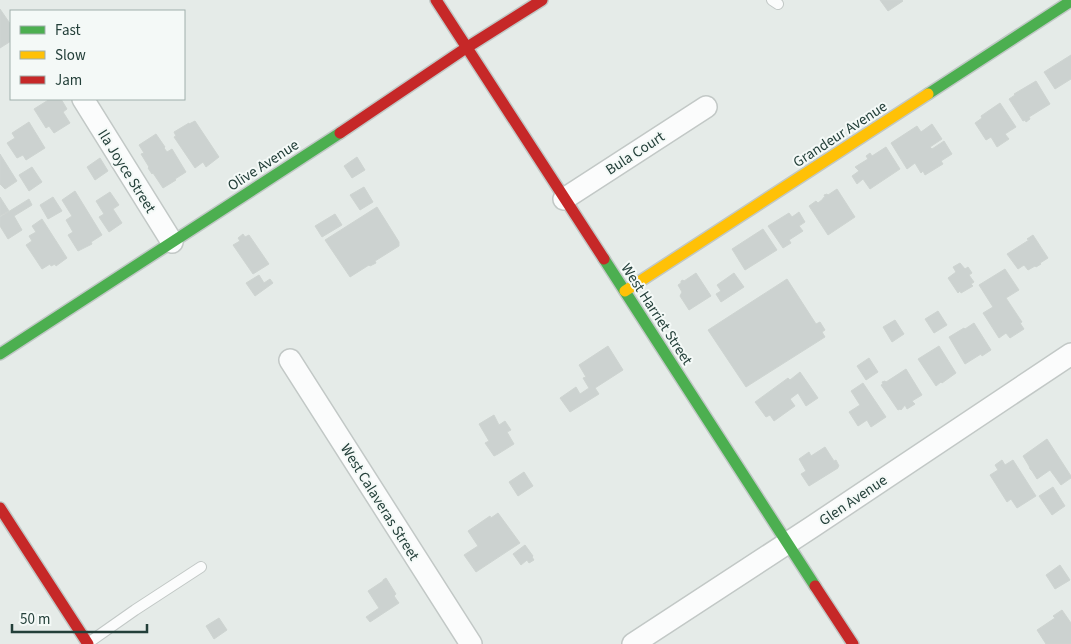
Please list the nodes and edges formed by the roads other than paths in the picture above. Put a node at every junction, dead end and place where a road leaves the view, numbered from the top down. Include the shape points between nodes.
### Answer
1 (436, 0) edge
2 (542, 0) edge
3 (1071, 2) edge
4 (466, 48) junction
5 (84, 100) edge
6 (706, 107) dead end
7 (564, 199) junction
8 (172, 242) junction
9 (625, 291) junction
10 (0, 354) edge
11 (1071, 354) edge
12 (290, 360) dead end
13 (0, 508) edge
14 (788, 543) junction
15 (201, 567) dead end
16 (88, 644) edge
17 (471, 644) edge
18 (633, 644) edge
19 (853, 644) edge

1 - 4 street, West Harriet Street
2 - 4 street, Olive Avenue
3 - 9 street, Grandeur Avenue
4 - 7 street, West Harriet Street
4 - 8 street, Olive Avenue
5 - 8 street, Ila Joyce Street
6 - 7 street, Bula Court
7 - 9 street, West Harriet Street
8 - 10 street, Olive Avenue
9 - 14 street, West Harriet Street
11 - 14 street, Glen Avenue
12 - 17 street, West Calaveras Street
13 - 16 street
14 - 18 street, Glen Avenue
14 - 19 street, West Harriet Street
15 - 16 lane

